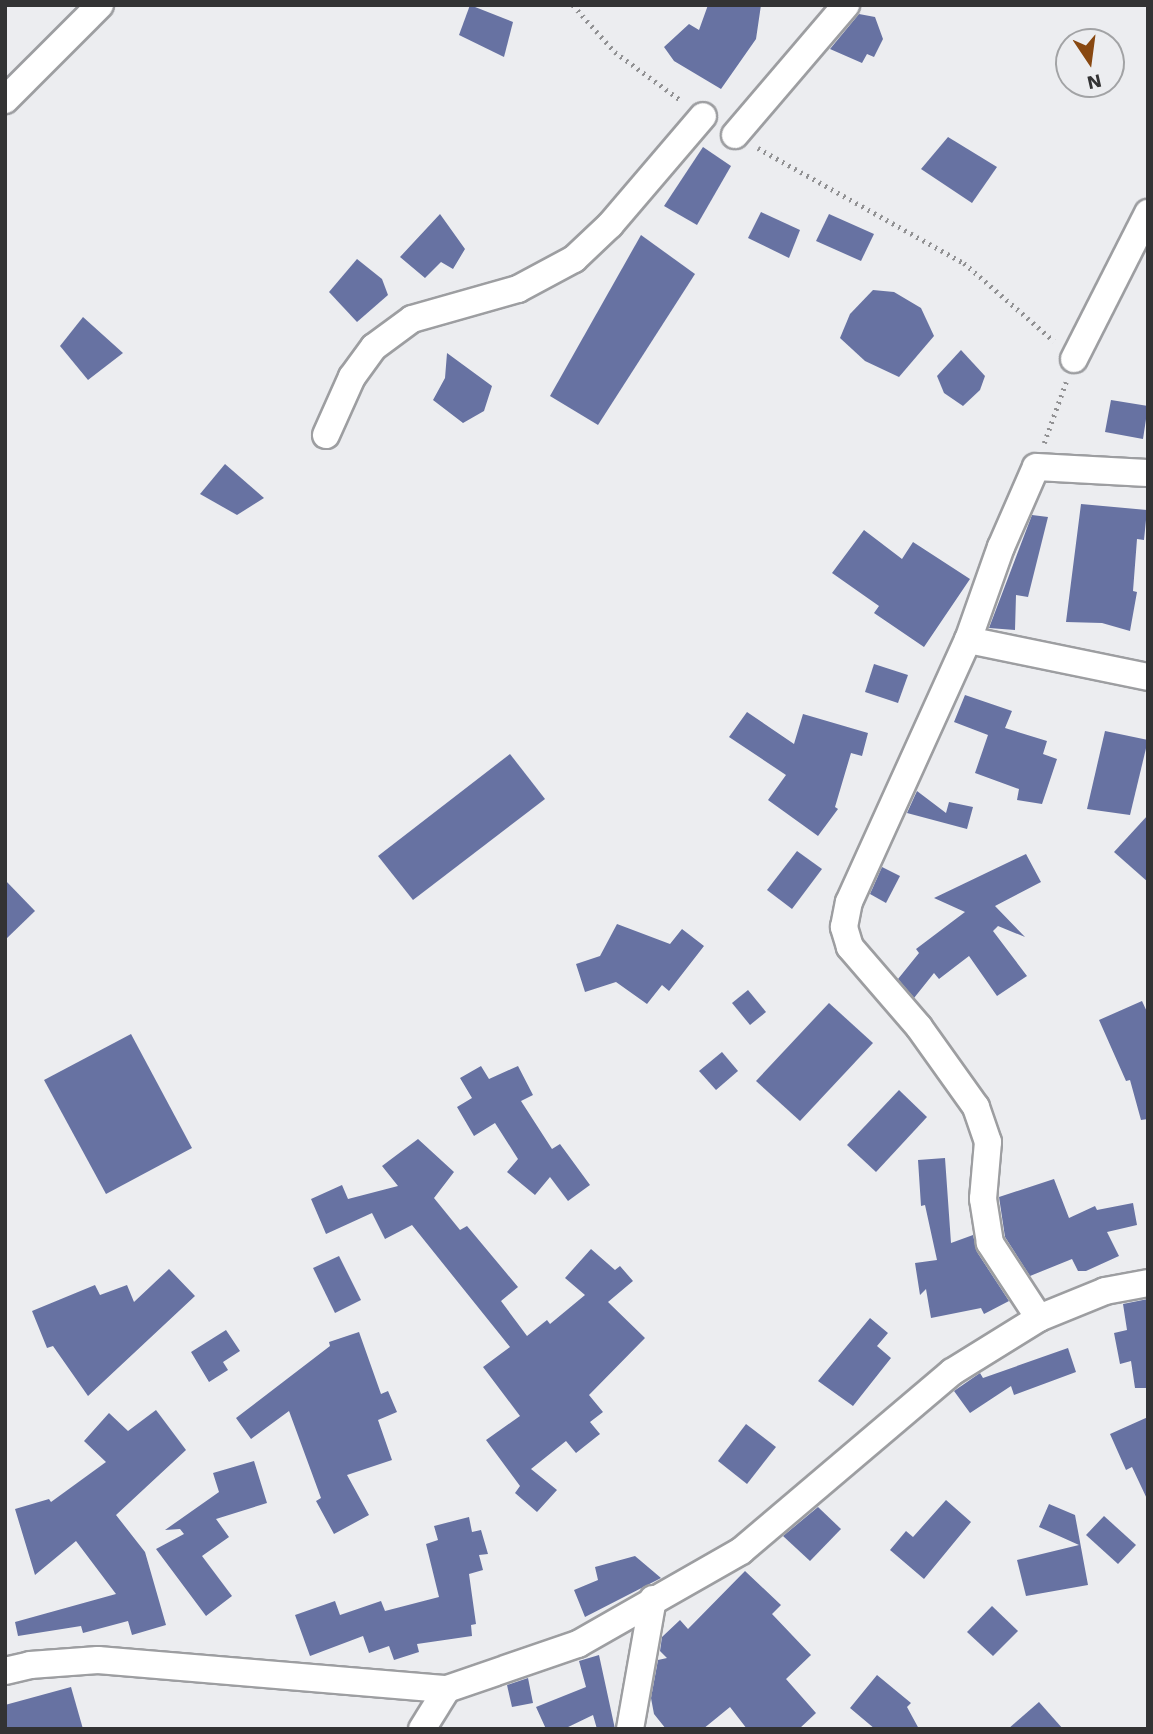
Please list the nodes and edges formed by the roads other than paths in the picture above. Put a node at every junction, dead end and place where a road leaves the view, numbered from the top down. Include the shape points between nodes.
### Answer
1 (100, 5) edge
2 (846, 5) edge
3 (5, 100) edge
4 (703, 116) road end
5 (735, 135) road end
6 (1148, 213) edge
7 (1074, 359) road end
8 (326, 435) dead end
9 (1148, 473) edge
10 (968, 640) junction
11 (1148, 677) edge
12 (1148, 1283) edge
13 (1039, 1318) junction
14 (653, 1599) junction
15 (5, 1671) edge
16 (447, 1689) junction
17 (422, 1729) edge
18 (629, 1729) edge

1 - 3 street
2 - 5 street
4 - 8 street via 610,225 574,259 518,289 412,319 374,347 352,377
6 - 7 street
9 - 10 street via 1036,467
10 - 11 street
10 - 13 street via 849,902 844,927 850,947 919,1027 976,1107 988,1142 983,1199 990,1244
12 - 13 street via 1105,1291
13 - 14 street via 952,1372 741,1551
14 - 16 street via 578,1644
14 - 18 street
15 - 16 street via 98,1660
16 - 17 street

